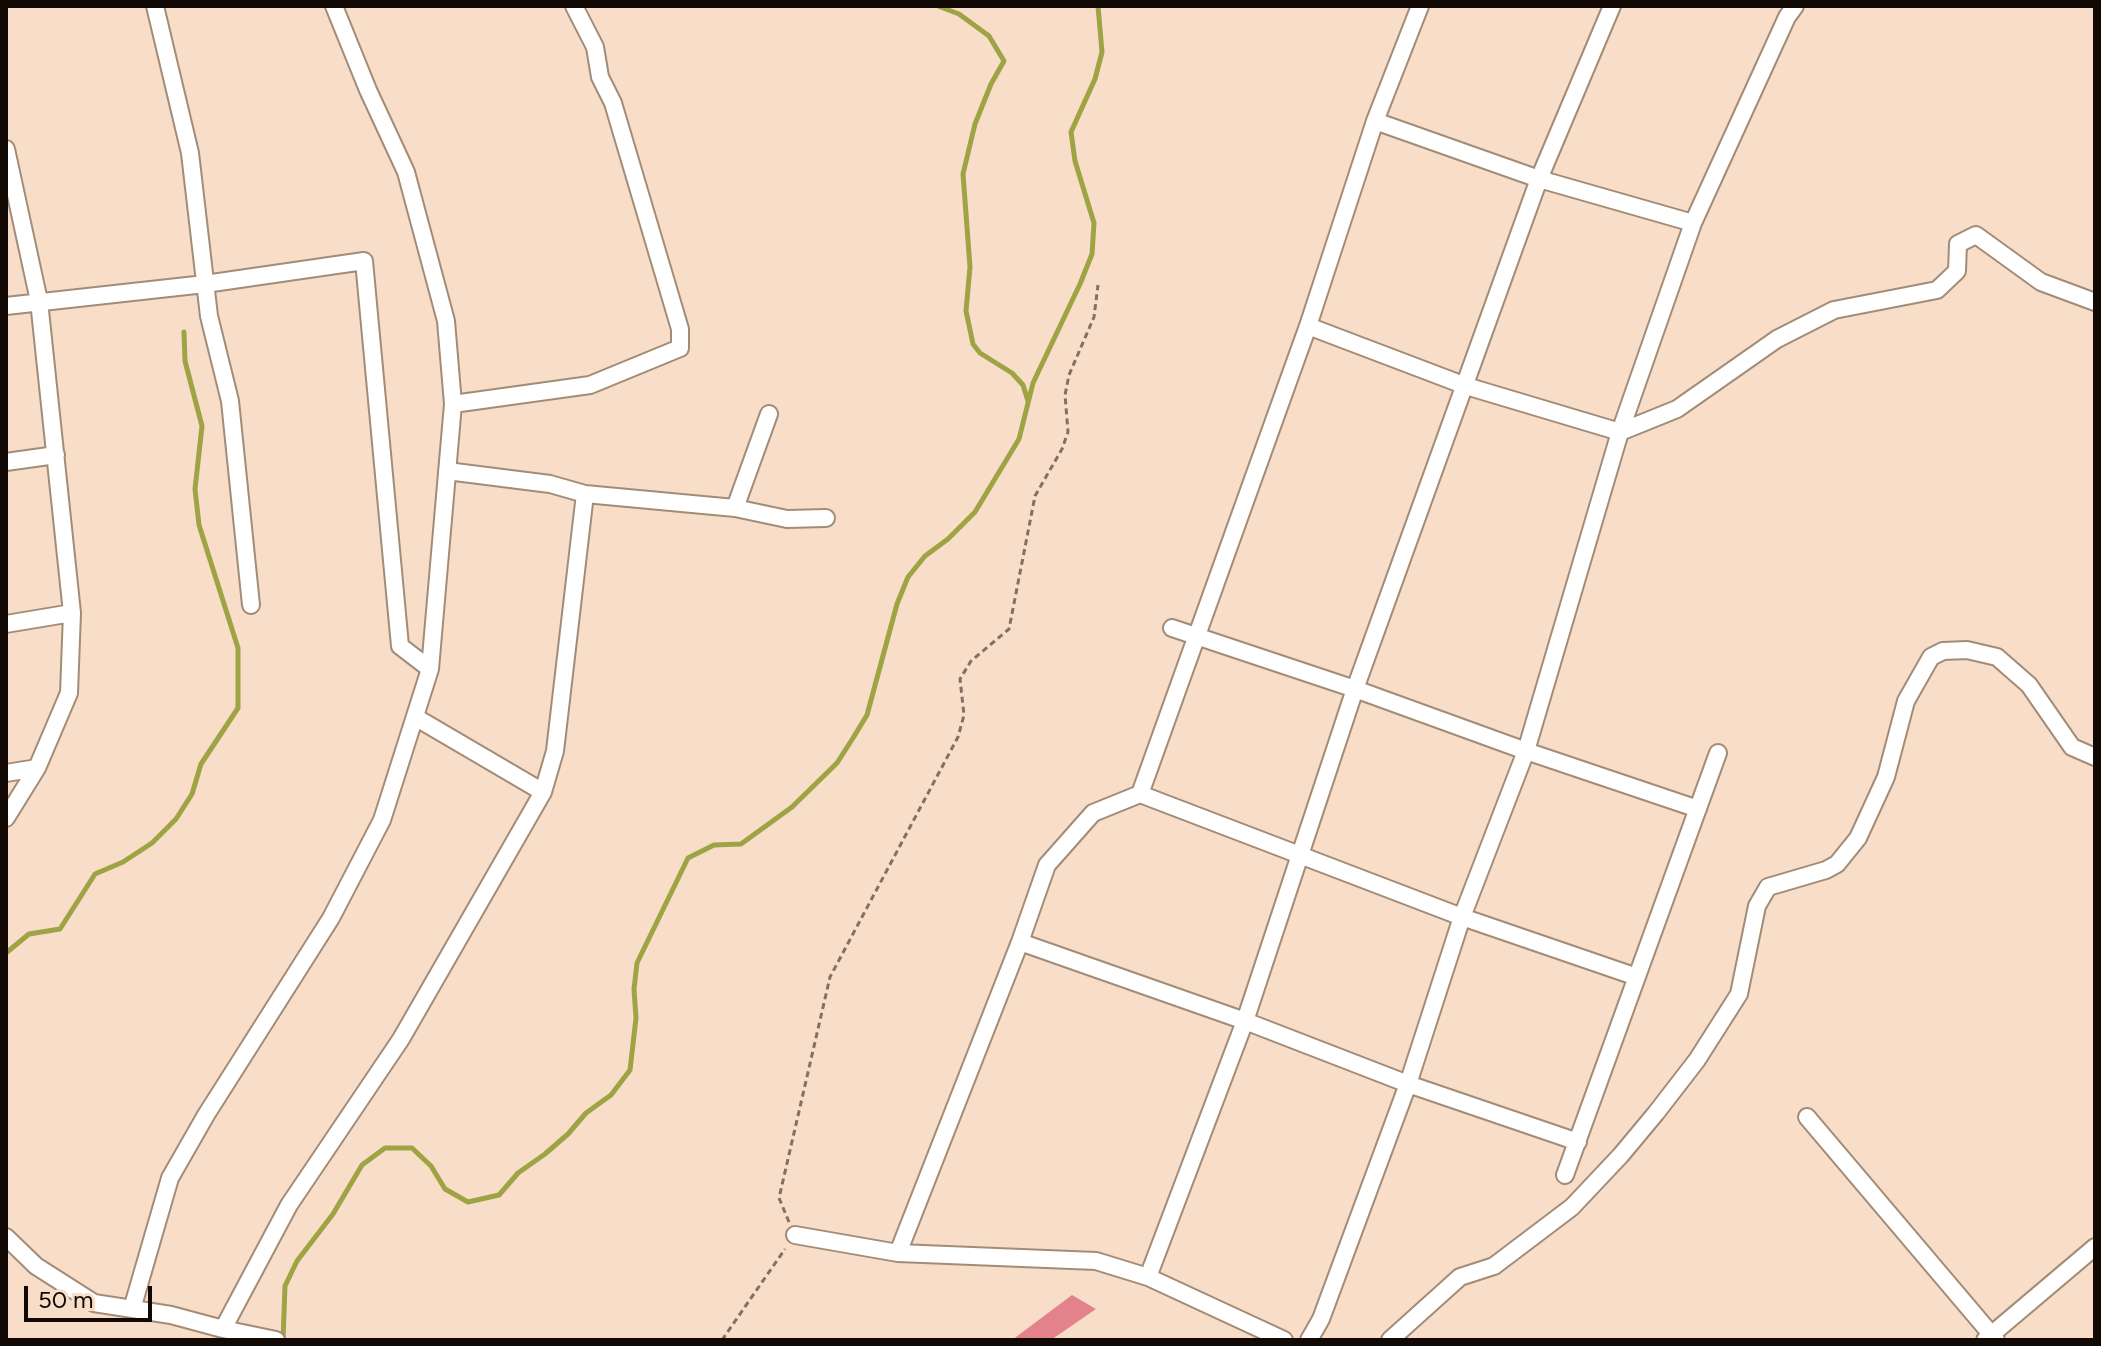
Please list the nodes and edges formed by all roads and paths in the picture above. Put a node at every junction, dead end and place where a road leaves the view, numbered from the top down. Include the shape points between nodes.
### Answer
1 (155, 6) edge
2 (334, 6) edge
3 (574, 6) edge
4 (1420, 6) edge
5 (1612, 6) edge
6 (1795, 6) edge
7 (1375, 121) junction
8 (7, 145) edge
9 (1539, 179) junction
10 (1693, 223) junction
11 (205, 284) junction
12 (1098, 285) dead end
13 (39, 301) junction
14 (2095, 302) edge
15 (6, 306) edge
16 (1308, 326) junction
17 (1466, 386) junction
18 (453, 404) junction
19 (769, 414) dead end
20 (1620, 432) junction
21 (56, 455) junction
22 (6, 462) edge
23 (447, 471) junction
24 (585, 494) junction
25 (735, 508) junction
26 (826, 518) dead end
27 (251, 605) dead end
28 (72, 613) junction
29 (6, 624) edge
30 (1172, 628) dead end
31 (1197, 637) junction
32 (430, 669) junction
33 (1355, 689) junction
34 (415, 717) junction
35 (1526, 751) junction
36 (1718, 753) dead end
37 (2095, 757) edge
38 (37, 768) junction
39 (6, 773) edge
40 (543, 792) junction
41 (1140, 794) junction
42 (1698, 809) junction
43 (6, 818) edge
44 (1301, 856) junction
45 (1462, 917) junction
46 (1020, 942) junction
47 (1637, 977) junction
48 (1245, 1021) junction
49 (1408, 1084) junction
50 (1807, 1117) dead end
51 (1578, 1142) junction
52 (1565, 1175) dead end
53 (795, 1235) junction
54 (6, 1237) edge
55 (2095, 1247) edge
56 (898, 1253) junction
57 (1148, 1277) junction
58 (132, 1309) junction
59 (223, 1329) junction
60 (1991, 1338) edge
61 (276, 1340) edge
62 (722, 1340) edge
63 (1284, 1340) edge
64 (1309, 1340) edge
65 (1390, 1340) edge

1 - 11 street via 190,153
2 - 18 street via 406,172 446,321
3 - 18 street via 595,47 600,77 613,103 680,329 680,348 590,385
4 - 7 street
5 - 9 street
6 - 10 street
7 - 9 street
7 - 16 street
8 - 13 street
9 - 10 street
9 - 17 street
10 - 20 street
11 - 13 street
11 - 27 street via 230,401
11 - 32 street via 364,261 400,646
12 - 53 path via 1094,317 1069,375 1068,432 1035,496 1009,629 971,661 960,679 964,715 958,737 830,977 779,1198
13 - 15 street
13 - 21 street
14 - 20 street via 2041,282 1976,235 1958,244 1957,271 1937,290 1834,310 1777,339 1677,409
16 - 17 street
16 - 31 street
17 - 20 street
17 - 33 street
18 - 23 street
19 - 25 street
20 - 35 street
21 - 22 street
21 - 28 street
23 - 24 street via 550,484
23 - 32 street
24 - 25 street
24 - 40 street via 555,751
25 - 26 street via 787,519
28 - 29 street
28 - 38 street via 69,693
30 - 31 street
31 - 33 street
31 - 41 street
32 - 34 street
33 - 35 street
33 - 44 street
34 - 40 street
34 - 58 street via 382,820 331,918 170,1178
35 - 42 street
35 - 45 street
36 - 42 street
37 - 65 street via 2072,747 2029,685 1997,657 1967,650 1931,657 1906,701 1886,777 1858,838 1826,870 1768,887 1757,906 1739,994 1656,1113 1572,1207 1494,1266 1460,1277
38 - 39 street
38 - 43 street
40 - 59 street via 401,1039 289,1205
41 - 44 street
41 - 46 street via 1093,813 1047,865
42 - 47 street
44 - 45 street
44 - 48 street
45 - 47 street
45 - 49 street
46 - 48 street
46 - 56 street
47 - 51 street
48 - 49 street
48 - 57 street
49 - 51 street
49 - 64 street
50 - 60 street
51 - 52 street
53 - 56 street
53 - 62 path
54 - 58 street via 36,1266 94,1303
55 - 60 street
56 - 57 street via 1096,1261
57 - 63 street
58 - 59 street
59 - 61 street

